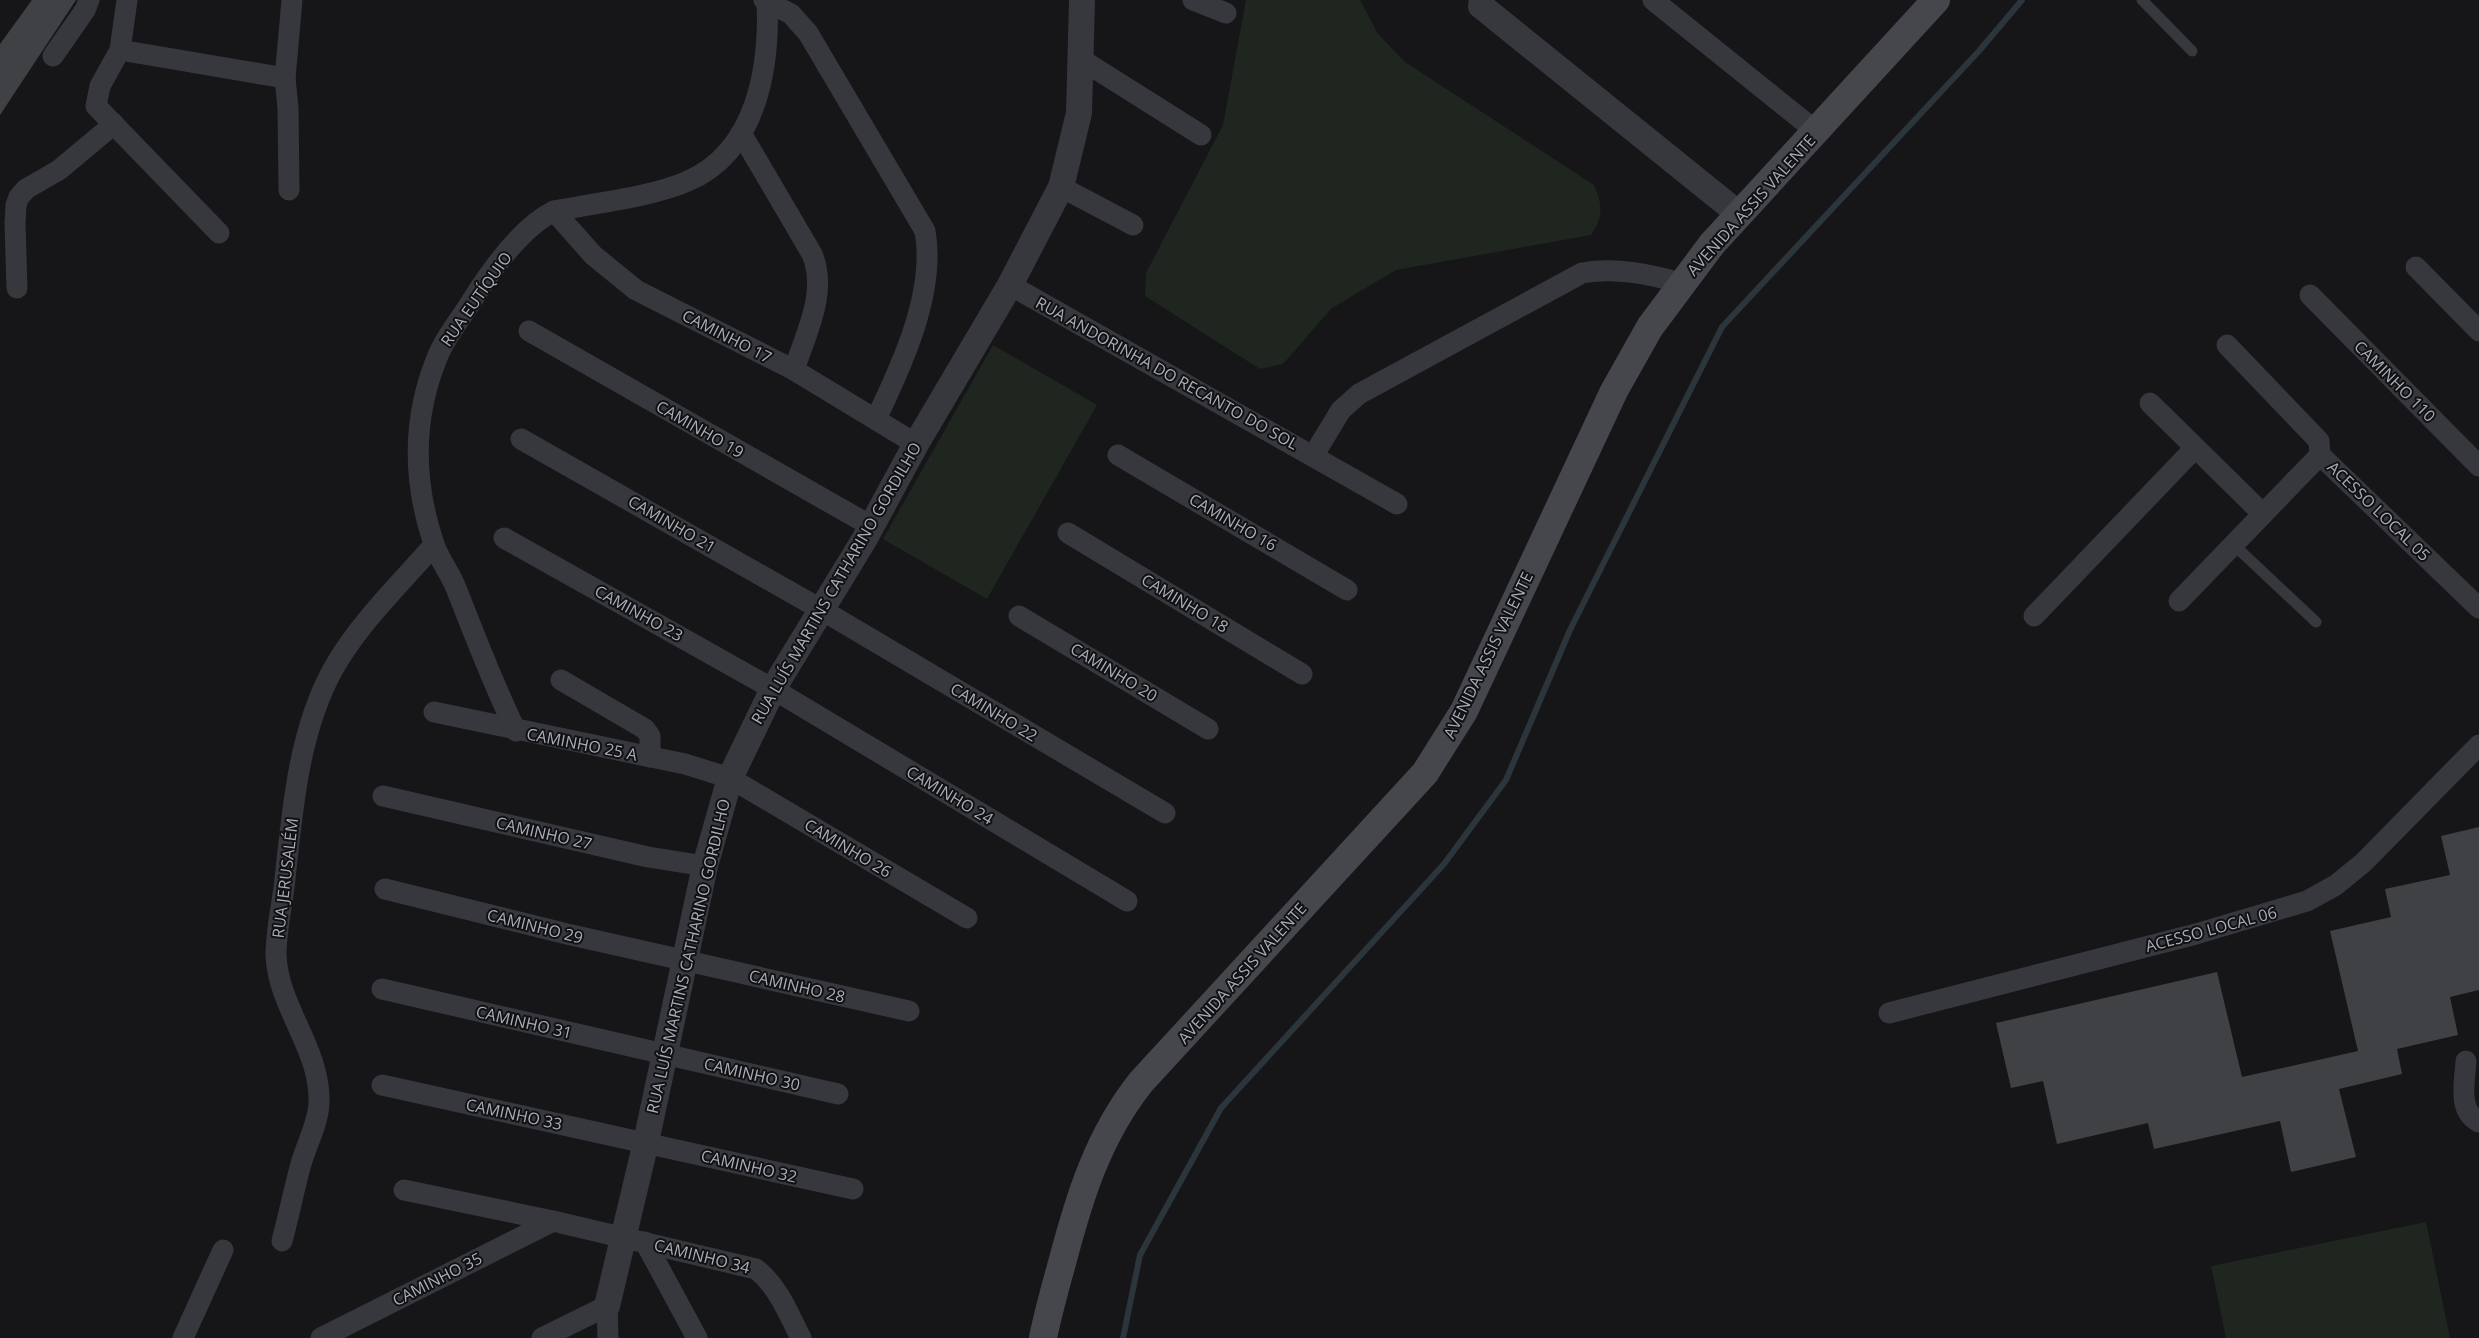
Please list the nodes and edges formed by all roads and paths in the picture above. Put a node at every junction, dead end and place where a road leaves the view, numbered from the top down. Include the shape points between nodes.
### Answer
1 (88, 0) edge
2 (127, 0) edge
3 (292, 0) edge
4 (765, 0) edge
5 (1082, 0) edge
6 (1193, 0) edge
7 (1653, 0) edge
8 (1936, 0) edge
9 (2142, 0) edge
10 (1479, 2) edge
11 (1226, 13) dead end
12 (120, 50) junction
13 (2192, 51) dead end
14 (52, 56) dead end
15 (1082, 60) junction
16 (285, 78) junction
17 (114, 124) junction
18 (1817, 132) junction
19 (741, 133) junction
20 (1201, 135) dead end
21 (1061, 187) junction
22 (288, 190) dead end
23 (554, 210) junction
24 (1739, 214) junction
25 (1134, 225) dead end
26 (220, 233) dead end
27 (2416, 267) dead end
28 (1681, 283) junction
29 (1010, 285) junction
30 (17, 288) dead end
31 (2310, 295) dead end
32 (529, 331) dead end
33 (2479, 331) edge
34 (2227, 345) dead end
35 (794, 370) junction
36 (2150, 403) dead end
37 (876, 419) junction
38 (521, 439) dead end
39 (916, 444) junction
40 (2195, 448) junction
41 (1118, 455) dead end
42 (2320, 455) junction
43 (1313, 456) junction
44 (2479, 466) edge
45 (1397, 504) dead end
46 (2263, 514) junction
47 (871, 526) junction
48 (1068, 533) dead end
49 (504, 538) dead end
50 (434, 545) junction
51 (2234, 545) junction
52 (1348, 590) dead end
53 (2179, 602) dead end
54 (2479, 608) edge
55 (822, 610) junction
56 (1019, 616) dead end
57 (2034, 616) dead end
58 (2316, 622) dead end
59 (1302, 674) dead end
60 (561, 680) dead end
61 (773, 689) junction
62 (434, 712) dead end
63 (1208, 729) dead end
64 (516, 731) junction
65 (2479, 745) edge
66 (650, 757) junction
67 (730, 778) junction
68 (384, 796) dead end
69 (1165, 813) dead end
70 (705, 866) junction
71 (385, 889) dead end
72 (1127, 901) dead end
73 (967, 918) dead end
74 (685, 961) junction
75 (382, 989) dead end
76 (908, 1012) dead end
77 (1889, 1013) dead end
78 (665, 1054) junction
79 (2466, 1062) dead end
80 (382, 1085) dead end
81 (838, 1094) dead end
82 (2479, 1122) edge
83 (646, 1142) junction
84 (852, 1189) dead end
85 (404, 1190) dead end
86 (552, 1221) junction
87 (635, 1240) junction
88 (282, 1241) dead end
89 (223, 1250) dead end
90 (607, 1306) junction
91 (184, 1338) edge
92 (321, 1338) edge
93 (542, 1338) edge
94 (608, 1338) edge
95 (697, 1338) edge
96 (801, 1338) edge
97 (1043, 1338) edge

1 - 14 street via 85,10
2 - 12 street
3 - 16 street
4 - 19 street, RUA EUTÍQUIO via 767,51 762,79
4 - 37 street via 791,14 808,33 925,231 928,262 910,346
5 - 15 street, RUA LUÍS MARTINS CATHARINO GORDILHO
6 - 11 street
7 - 18 street
8 - 18 main road, AVENIDA ASSIS VALENTE
9 - 13 lane
10 - 24 street
12 - 16 street
12 - 17 street via 100,86 96,106
15 - 20 street
15 - 21 street, RUA LUÍS MARTINS CATHARINO GORDILHO via 1079,113
16 - 22 street
17 - 26 street
17 - 30 street via 59,170 19,196 15,224
18 - 24 main road, AVENIDA ASSIS VALENTE
19 - 23 street, RUA EUTÍQUIO via 712,167 689,181
19 - 35 street via 818,267 818,290
21 - 25 street
21 - 29 street, RUA LUÍS MARTINS CATHARINO GORDILHO
23 - 35 street, CAMINHO 17 via 592,255 636,290
23 - 50 street, RUA EUTÍQUIO via 524,233 478,292 440,351 430,378 420,410 418,480
24 - 28 main road, AVENIDA ASSIS VALENTE
27 - 33 street
28 - 43 street, RUA ANDORINHA DO RECANTO DO SOL via 1650,274 1597,270 1582,273 1359,394 1340,410
28 - 97 main road, AVENIDA ASSIS VALENTE via 1633,354 1464,711 1424,773 1141,1082 1113,1121 1082,1192
29 - 39 street, RUA LUÍS MARTINS CATHARINO GORDILHO
29 - 43 street, RUA ANDORINHA DO RECANTO DO SOL
31 - 44 street, CAMINHO 110
32 - 47 street, CAMINHO 19
34 - 42 street, ACESSO LOCAL 05 via 2319,441
35 - 37 street, CAMINHO 17
36 - 40 street
37 - 39 street, CAMINHO 17
38 - 55 street, CAMINHO 21
39 - 47 street, RUA LUÍS MARTINS CATHARINO GORDILHO
40 - 46 street
40 - 57 street
41 - 52 street, CAMINHO 16
42 - 46 street
42 - 54 street, ACESSO LOCAL 05
43 - 45 street
46 - 51 street
47 - 55 street, RUA LUÍS MARTINS CATHARINO GORDILHO
48 - 59 street, CAMINHO 18
49 - 61 street, CAMINHO 23
50 - 64 street, RUA EUTÍQUIO via 454,584
50 - 88 street, RUA JERUSALÉM via 382,603 332,671 316,705 298,779 276,955 286,1001 317,1074 319,1102 317,1120 301,1165
51 - 53 street
51 - 58 lane
55 - 61 street, RUA LUÍS MARTINS CATHARINO GORDILHO
55 - 69 street, CAMINHO 22
56 - 63 street, CAMINHO 20
60 - 66 street via 646,729 650,736
61 - 67 street, RUA LUÍS MARTINS CATHARINO GORDILHO
61 - 72 street, CAMINHO 24
62 - 64 street, CAMINHO 25 A
64 - 66 street, CAMINHO 25 A
65 - 77 street, ACESSO LOCAL 06 via 2364,862 2336,885 2307,901 2196,934
66 - 67 street, CAMINHO 25 A
67 - 70 street, RUA LUÍS MARTINS CATHARINO GORDILHO
67 - 73 street, CAMINHO 26
68 - 70 street, CAMINHO 27 via 648,857
70 - 74 street, RUA LUÍS MARTINS CATHARINO GORDILHO
71 - 74 street, CAMINHO 29
74 - 76 street, CAMINHO 28
74 - 78 street, RUA LUÍS MARTINS CATHARINO GORDILHO
75 - 78 street, CAMINHO 31
78 - 81 street, CAMINHO 30
78 - 83 street, RUA LUÍS MARTINS CATHARINO GORDILHO
79 - 82 street via 2463,1101 2474,1120
80 - 83 street, CAMINHO 33
83 - 84 street, CAMINHO 32
83 - 87 street, RUA LUÍS MARTINS CATHARINO GORDILHO
85 - 86 street
86 - 87 street
86 - 92 street, CAMINHO 35
87 - 90 street, RUA LUÍS MARTINS CATHARINO GORDILHO
87 - 95 street
87 - 96 street, CAMINHO 34 via 756,1269 775,1288
89 - 91 street
90 - 93 street
90 - 94 street

